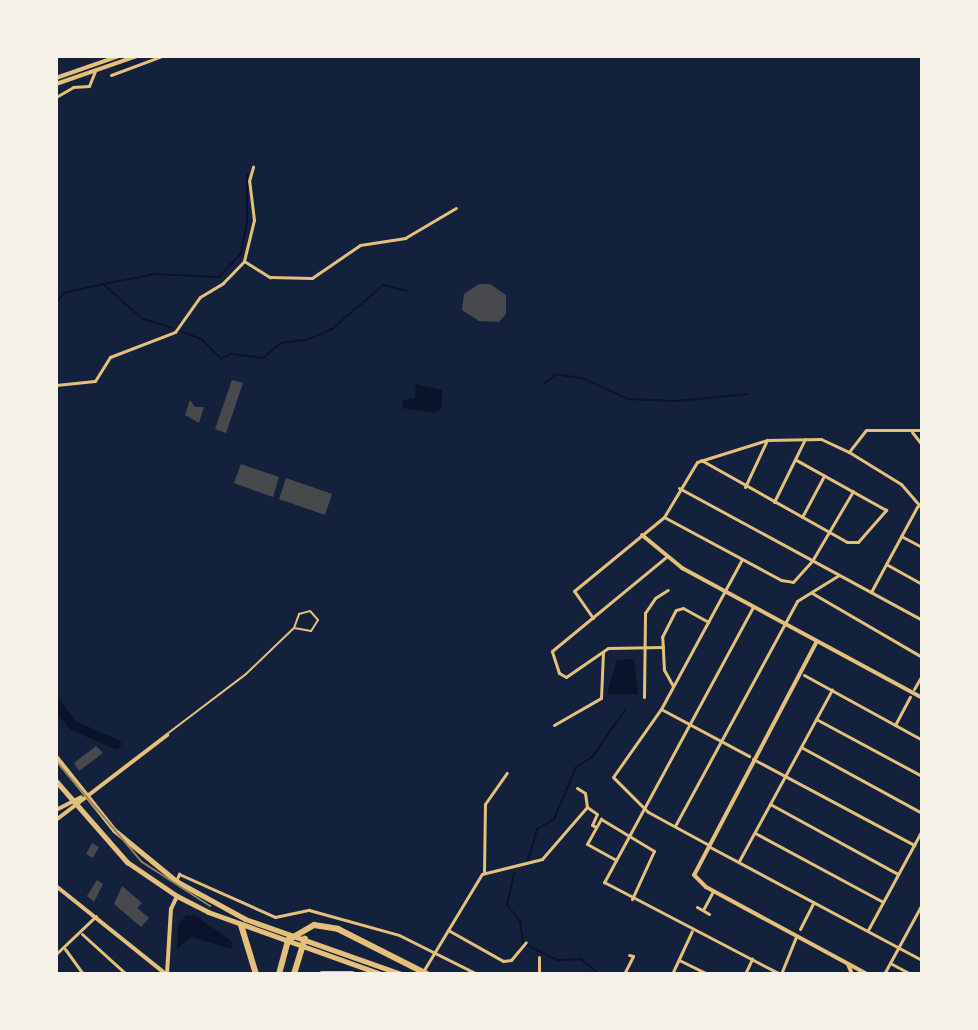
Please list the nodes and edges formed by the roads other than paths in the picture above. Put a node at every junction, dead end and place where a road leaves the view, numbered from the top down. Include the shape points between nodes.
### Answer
1 (119, 56) edge
2 (137, 56) edge
3 (162, 56) edge
4 (95, 71) junction
5 (111, 75) dead end
6 (56, 78) edge
7 (56, 84) edge
8 (56, 97) edge
9 (253, 167) dead end
10 (456, 208) dead end
11 (244, 261) junction
12 (56, 385) edge
13 (922, 430) edge
14 (911, 431) junction
15 (805, 439) junction
16 (767, 440) junction
17 (922, 445) edge
18 (849, 452) junction
19 (701, 460) junction
20 (796, 460) junction
21 (824, 476) junction
22 (745, 487) junction
23 (679, 488) junction
24 (853, 491) junction
25 (774, 502) junction
26 (920, 507) edge
27 (664, 517) junction
28 (802, 517) junction
29 (831, 533) junction
30 (642, 535) junction
31 (901, 536) junction
32 (922, 547) edge
33 (666, 557) junction
34 (742, 559) junction
35 (812, 561) junction
36 (886, 564) junction
37 (839, 575) junction
38 (922, 584) edge
39 (668, 590) dead end
40 (725, 592) junction
41 (871, 592) junction
42 (812, 593) junction
43 (753, 607) junction
44 (593, 618) junction
45 (922, 620) edge
46 (708, 622) junction
47 (785, 624) junction
48 (294, 628) junction
49 (817, 641) junction
50 (646, 647) junction
51 (663, 647) junction
52 (603, 652) junction
53 (922, 657) edge
54 (804, 675) dead end
55 (922, 675) edge
56 (673, 686) junction
57 (914, 689) dead end
58 (832, 690) junction
59 (644, 697) dead end
60 (910, 697) dead end
61 (922, 698) edge
62 (661, 709) junction
63 (816, 719) junction
64 (690, 724) junction
65 (554, 725) dead end
66 (895, 725) junction
67 (167, 735) joint
68 (922, 740) edge
69 (721, 741) junction
70 (801, 747) junction
71 (56, 757) edge
72 (751, 758) junction
73 (507, 773) dead end
74 (785, 776) junction
75 (922, 776) edge
76 (56, 781) edge
77 (577, 788) dead end
78 (84, 797) junction
79 (71, 802) junction
80 (770, 804) junction
81 (587, 807) junction
82 (644, 809) junction
83 (56, 810) edge
84 (922, 813) edge
85 (56, 820) edge
86 (675, 826) junction
87 (596, 827) junction
88 (922, 830) edge
89 (755, 833) junction
90 (630, 834) junction
91 (914, 845) junction
92 (709, 846) junction
93 (616, 860) junction
94 (739, 861) junction
95 (484, 873) junction
96 (898, 874) junction
97 (176, 881) junction
98 (56, 886) edge
99 (713, 891) junction
100 (177, 896) junction
101 (632, 899) junction
102 (814, 902) junction
103 (883, 902) junction
104 (922, 904) edge
105 (697, 907) dead end
106 (703, 910) junction
107 (709, 914) dead end
108 (96, 916) junction
109 (241, 925) junction
110 (800, 929) dead end
111 (448, 930) junction
112 (868, 930) junction
113 (692, 931) junction
114 (82, 934) junction
115 (796, 936) junction
116 (526, 942) dead end
117 (304, 943) junction
118 (898, 947) junction
119 (65, 949) junction
120 (430, 953) junction
121 (56, 954) edge
122 (629, 955) dead end
123 (539, 957) dead end
124 (752, 959) junction
125 (679, 960) junction
126 (922, 960) edge
127 (890, 963) junction
128 (848, 964) junction
129 (540, 973) edge
130 (83, 974) edge
131 (126, 974) edge
132 (166, 974) edge
133 (256, 974) edge
134 (279, 974) edge
135 (294, 974) edge
136 (322, 974) edge
137 (352, 974) edge
138 (381, 974) edge
139 (401, 974) edge
140 (425, 974) edge
141 (477, 974) edge
142 (624, 974) edge
143 (672, 974) edge
144 (708, 974) edge
145 (745, 974) edge
146 (780, 974) edge
147 (852, 974) edge
148 (867, 974) edge
149 (884, 974) edge
150 (911, 974) edge

1 - 6 street
2 - 4 street
3 - 5 street
4 - 7 street
4 - 8 street via 89,86 73,87
9 - 11 street via 249,181 254,220
10 - 11 street via 405,238 360,245 312,278 270,277
11 - 12 street via 200,297 175,332 128,354 118,352 95,381 84,386
13 - 14 street
14 - 17 street
14 - 18 street via 866,430 857,435
15 - 16 street
15 - 18 street via 821,439
15 - 20 street
16 - 19 street
16 - 22 street
18 - 26 street via 903,485
19 - 22 street
19 - 23 street
20 - 21 street
20 - 25 street
21 - 24 street
21 - 28 street
22 - 25 street
23 - 27 street
23 - 35 street
24 - 29 street
24 - 29 street via 886,510 857,543
25 - 28 street
26 - 31 street
27 - 30 street
27 - 34 street
28 - 29 street
29 - 35 street
30 - 33 street
30 - 44 street via 574,591
31 - 32 street
31 - 36 street
33 - 40 street
33 - 44 street
34 - 35 street via 788,582 801,577
34 - 40 street
35 - 37 street
36 - 38 street
36 - 41 street
37 - 41 street
37 - 42 street
39 - 50 street via 645,613
40 - 43 street
40 - 46 street
41 - 45 street
42 - 47 street via 797,601
42 - 53 street
43 - 47 street
43 - 64 street
44 - 52 street via 552,651 559,673 566,677
46 - 51 street via 677,609 662,635
46 - 56 street
47 - 49 street
47 - 69 street
48 - 48 lane via 305,611 318,620 311,631
48 - 67 lane
49 - 61 street
49 - 72 street
50 - 51 street
50 - 52 street
50 - 59 street
51 - 56 street via 664,670
52 - 65 street via 601,698
54 - 58 street
55 - 57 street
56 - 62 street
58 - 63 street
58 - 66 street
60 - 66 street
62 - 64 street
62 - 82 street via 613,777
63 - 70 street
63 - 75 street
64 - 69 street
64 - 82 street
66 - 68 street
67 - 78 street
69 - 72 street
69 - 86 street
70 - 74 street
70 - 84 street
71 - 78 main road
72 - 74 street
72 - 92 street
73 - 95 street via 485,804
74 - 80 street
74 - 91 street
76 - 79 main road
77 - 81 street via 585,793
78 - 79 street
78 - 97 main road via 139,854
79 - 83 street
79 - 85 street
79 - 100 main road via 127,862
80 - 89 street
80 - 96 street
81 - 87 street via 597,814 592,825
81 - 95 street via 542,859
82 - 86 street
82 - 90 street
86 - 92 street
87 - 90 street via 601,819
87 - 93 street via 587,844
88 - 91 street
89 - 94 street
89 - 103 street
90 - 93 street
90 - 101 street via 650,845 655,855
91 - 96 street
92 - 94 street
92 - 99 street via 694,875
93 - 101 street via 604,884
94 - 102 street
95 - 111 street
96 - 103 street
97 - 117 main road via 245,919
97 - 120 street via 179,874 272,917 312,910 399,935
98 - 108 street
99 - 106 street
99 - 115 street
100 - 109 main road
100 - 132 street via 171,909
101 - 113 street
102 - 110 street
102 - 112 street
103 - 112 street
104 - 118 street
105 - 106 street
106 - 107 street
108 - 114 street
108 - 132 street
109 - 117 main road
109 - 133 highway
111 - 116 street via 499,960 511,960
111 - 120 street
112 - 118 street
113 - 124 street
113 - 125 street
114 - 119 street
114 - 131 street
115 - 128 street
115 - 146 street
117 - 135 highway
117 - 138 main road
117 - 139 main road
118 - 126 street
118 - 127 street
119 - 121 street
119 - 130 street
120 - 140 street
120 - 141 street
122 - 142 street via 633,957
123 - 129 street
124 - 145 street
124 - 146 street
125 - 143 street
125 - 144 street
127 - 149 street
127 - 150 street
128 - 147 street
128 - 148 street
134 - 140 highway via 291,936 308,926 338,929
136 - 137 highway

